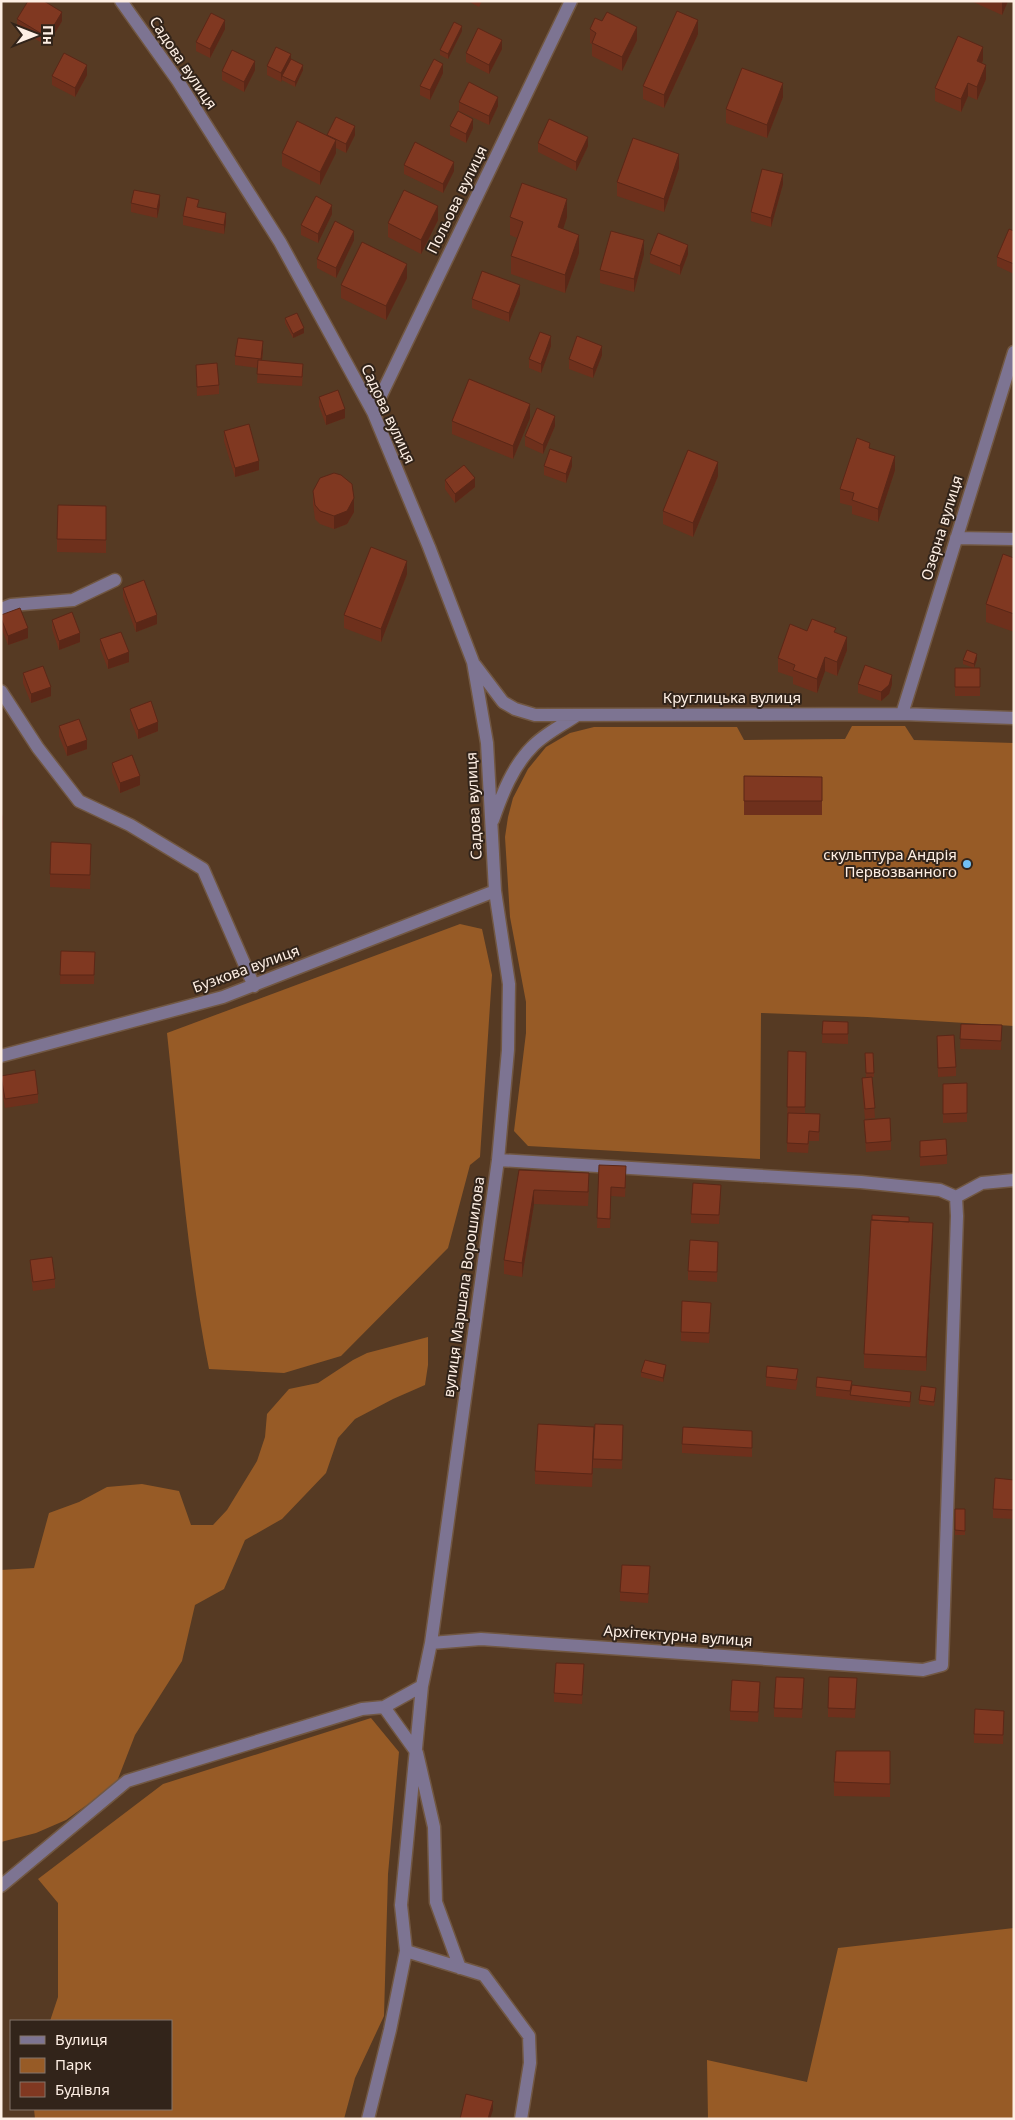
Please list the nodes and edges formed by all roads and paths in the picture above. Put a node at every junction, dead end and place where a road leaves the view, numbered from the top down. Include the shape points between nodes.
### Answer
1 (121, 1) edge
2 (571, 1) edge
3 (1014, 352) edge
4 (373, 412) junction
5 (956, 538) junction
6 (1014, 539) edge
7 (115, 580) dead end
8 (1, 608) edge
9 (474, 662) junction
10 (1, 691) edge
11 (902, 714) junction
12 (577, 715) junction
13 (1014, 718) edge
14 (491, 827) junction
15 (495, 890) junction
16 (254, 986) junction
17 (1, 1056) edge
18 (498, 1160) junction
19 (1014, 1180) edge
20 (956, 1197) junction
21 (431, 1643) junction
22 (422, 1686) junction
23 (384, 1707) junction
24 (417, 1753) junction
25 (1, 1886) edge
26 (406, 1951) junction
27 (460, 1968) junction
28 (368, 2119) edge
29 (521, 2119) edge

1 - 4 street, Садова вулиця via 178,82 280,242
2 - 4 street, Польова вулиця
3 - 5 street, Озерна вулиця
4 - 9 street, Садова вулиця
5 - 6 street
5 - 11 street, Озерна вулиця
7 - 8 street via 73,600
9 - 12 street, Круглицька вулиця via 503,702 515,709 535,715
9 - 14 street, Садова вулиця via 487,743
10 - 16 street via 38,748 79,801 130,824 203,869
11 - 12 street, Круглицька вулиця
11 - 13 street, Круглицька вулиця
12 - 14 street via 532,746 516,767 500,798
14 - 15 street, Садова вулиця
15 - 16 street, Бузкова вулиця
15 - 18 street, вулиця Маршала Ворошилова via 509,984 508,1050
16 - 17 street, Бузкова вулиця via 213,1000
18 - 20 street via 861,1182 940,1190
18 - 21 street, вулиця Маршала Ворошилова
19 - 20 street via 982,1184
20 - 21 street, Архітектурна вулиця via 942,1665 923,1670 481,1639
21 - 22 street, вулиця Маршала Ворошилова
22 - 23 street
22 - 24 street, вулиця Маршала Ворошилова
23 - 24 street
23 - 25 street via 362,1709 127,1781
24 - 26 street, вулиця Маршала Ворошилова via 401,1905
24 - 27 street via 434,1827 436,1902
26 - 27 street
26 - 28 street, вулиця Маршала Ворошилова
27 - 29 street via 484,1975 529,2036 530,2063

